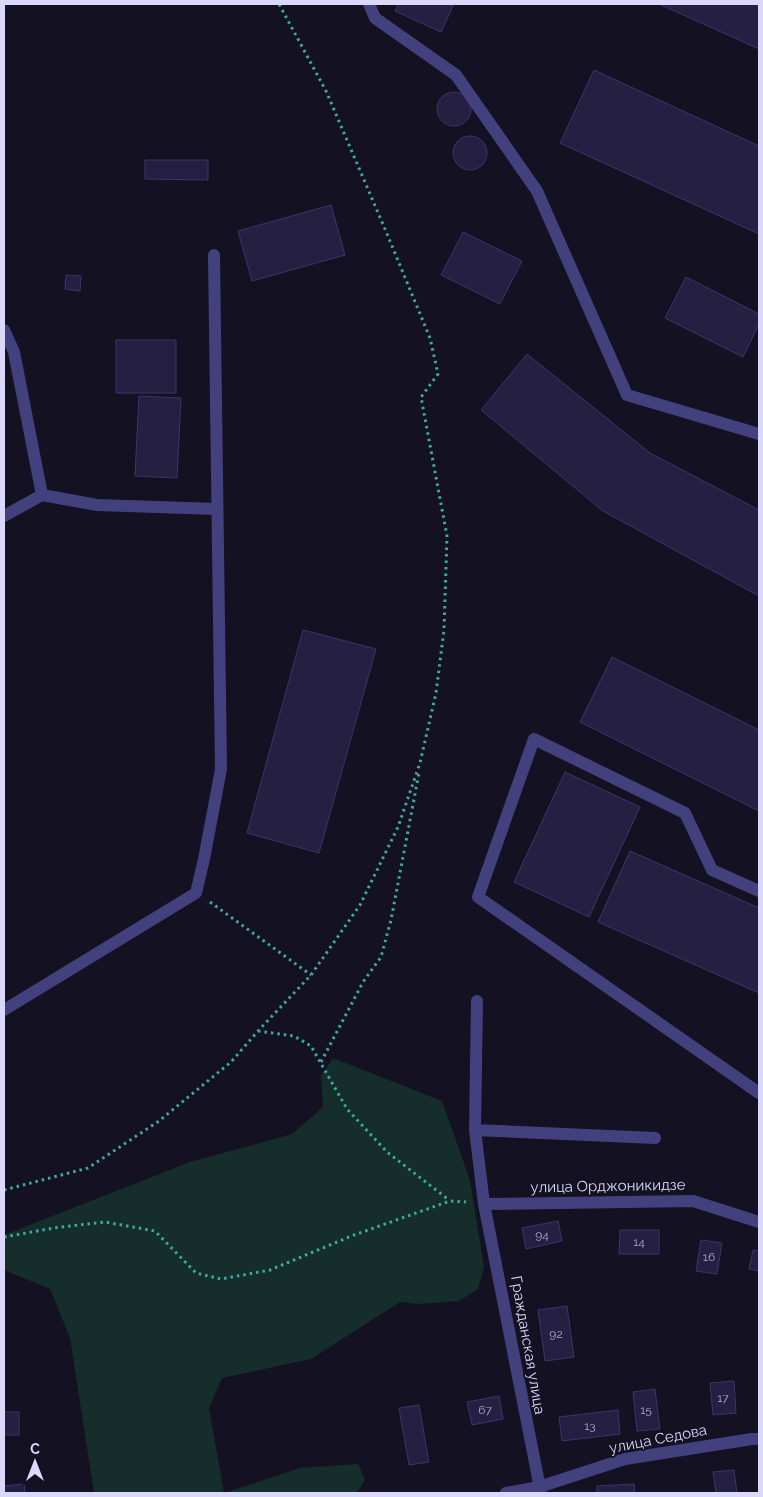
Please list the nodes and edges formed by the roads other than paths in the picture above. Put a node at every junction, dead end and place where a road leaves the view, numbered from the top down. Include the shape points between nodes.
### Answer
1 (369, 4) edge
2 (214, 255) dead end
3 (4, 330) edge
4 (759, 434) edge
5 (42, 495) junction
6 (217, 509) junction
7 (4, 516) edge
8 (759, 891) edge
9 (477, 1001) dead end
10 (4, 1010) edge
11 (759, 1093) edge
12 (475, 1130) junction
13 (656, 1138) dead end
14 (484, 1204) junction
15 (759, 1222) edge
16 (759, 1439) edge
17 (540, 1490) edge
18 (506, 1493) edge

1 - 4 street via 375,18 456,75 537,191 627,395
2 - 6 street
3 - 5 street via 14,352
5 - 6 street via 97,505
5 - 7 street
6 - 10 street via 221,769 196,892
8 - 11 street via 712,870 685,813 534,739 478,897
9 - 12 street, Гражданская улица
12 - 13 street
12 - 14 street, Гражданская улица
14 - 15 street, улица Орджоникидзе via 693,1201
14 - 17 street, Гражданская улица
16 - 17 street, улица Седова via 625,1459
17 - 18 street, улица Седова

